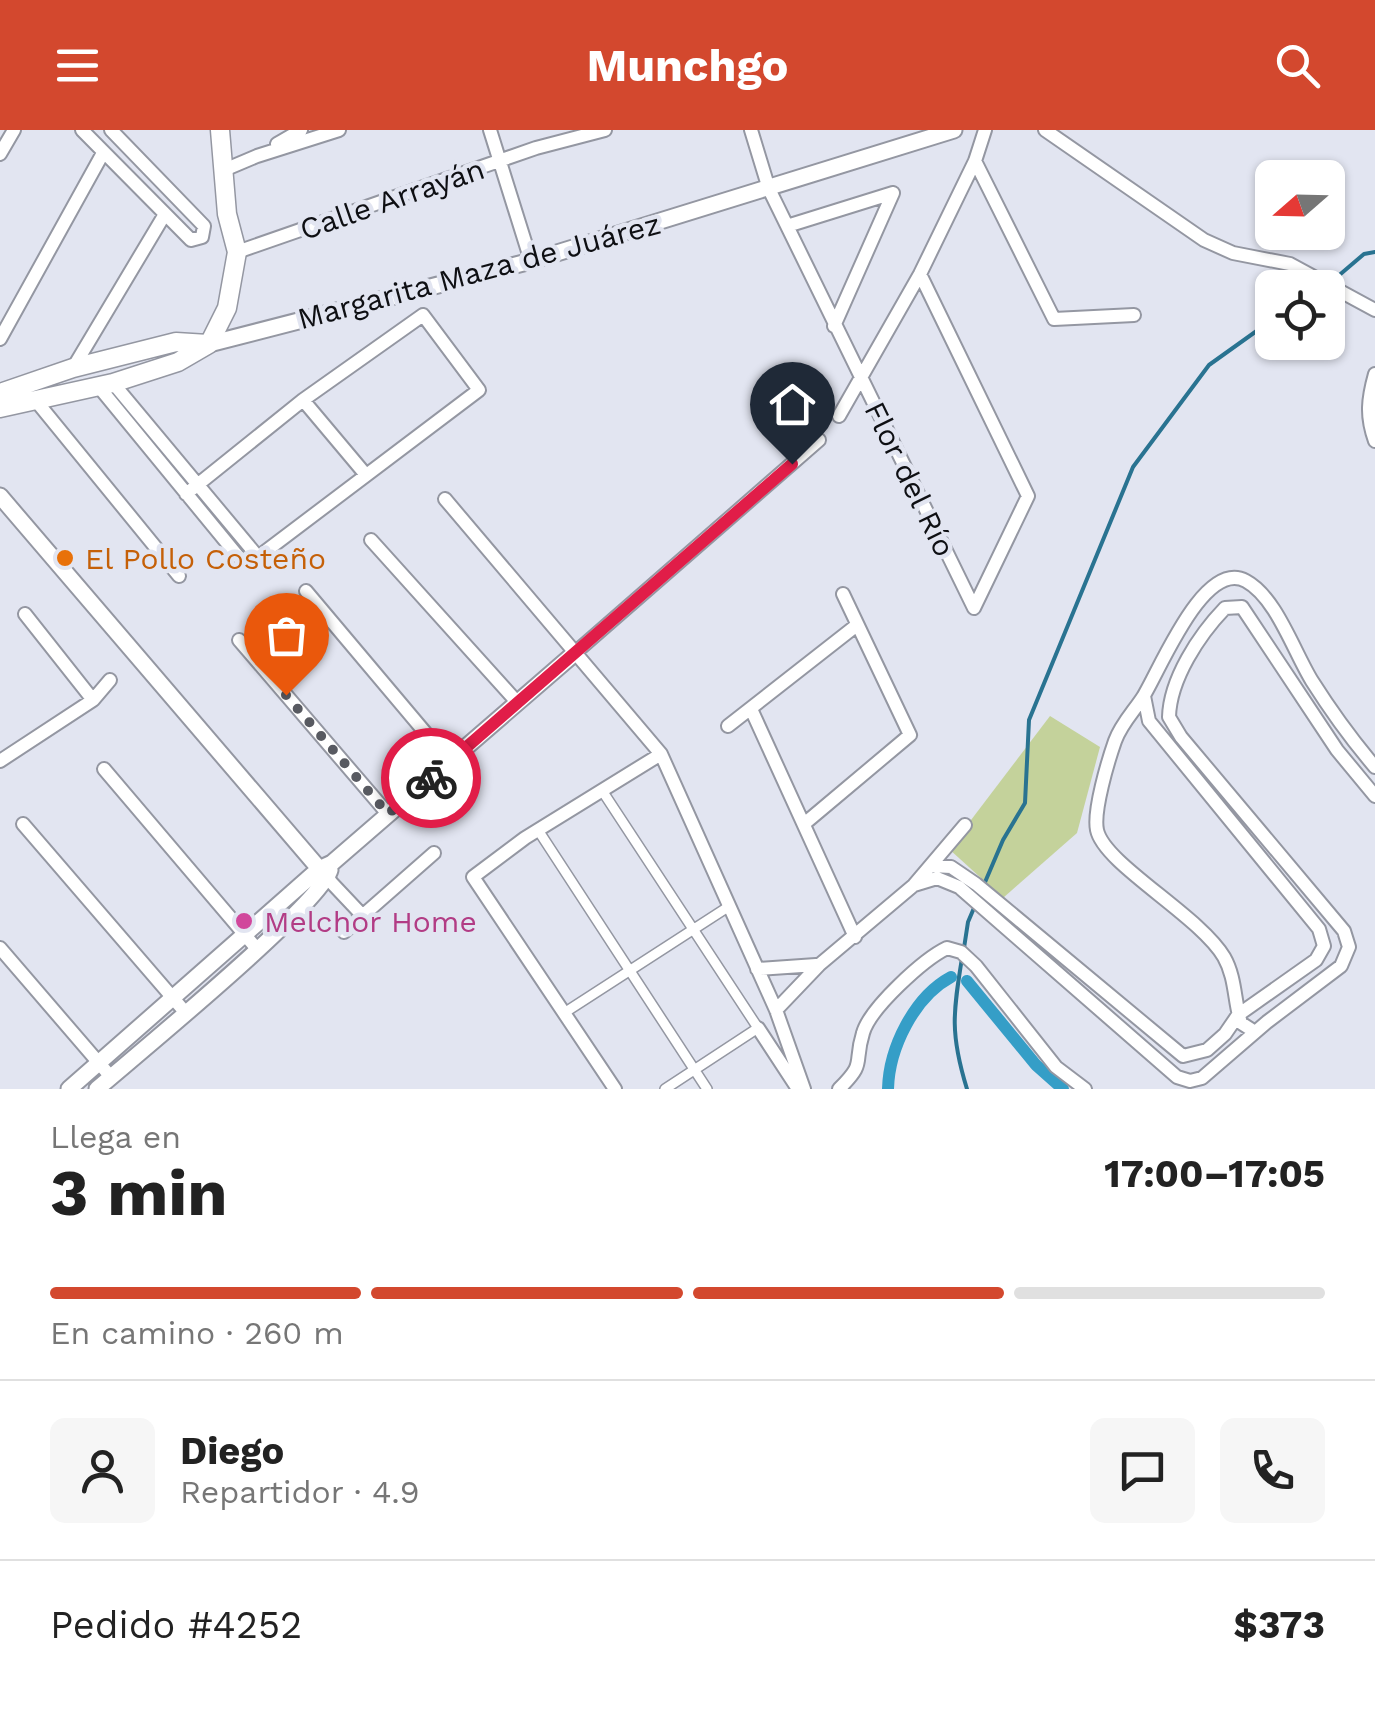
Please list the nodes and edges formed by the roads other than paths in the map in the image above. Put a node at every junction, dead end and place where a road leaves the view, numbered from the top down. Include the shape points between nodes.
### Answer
1 (14, 130) edge
2 (82, 130) edge
3 (220, 130) edge
4 (301, 130) edge
5 (339, 130) edge
6 (490, 130) edge
7 (605, 130) edge
8 (751, 130) edge
9 (954, 130) edge
10 (985, 130) edge
11 (1045, 130) edge
12 (114, 131) edge
13 (103, 153) junction
14 (0, 154) edge
15 (256, 156) junction
16 (975, 161) junction
17 (500, 162) junction
18 (224, 170) junction
19 (768, 189) junction
20 (165, 214) junction
21 (787, 226) junction
22 (236, 252) junction
23 (531, 261) junction
24 (920, 274) junction
25 (1365, 303) edge
26 (1134, 315) dead end
27 (1375, 320) edge
28 (834, 326) junction
29 (0, 339) edge
30 (209, 344) junction
31 (73, 368) junction
32 (1375, 374) edge
33 (860, 380) junction
34 (106, 385) junction
35 (0, 393) edge
36 (303, 400) junction
37 (37, 402) junction
38 (0, 408) edge
39 (839, 416) dead end
40 (819, 440) dead end
41 (1375, 441) edge
42 (366, 476) junction
43 (197, 484) junction
44 (186, 494) junction
45 (0, 496) edge
46 (445, 499) dead end
47 (372, 540) dead end
48 (258, 558) junction
49 (179, 576) dead end
50 (1246, 581) junction
51 (1221, 584) junction
52 (306, 590) dead end
53 (843, 594) dead end
54 (1242, 607) junction
55 (1225, 608) junction
56 (25, 614) dead end
57 (857, 626) junction
58 (239, 640) dead end
59 (576, 652) junction
60 (110, 680) dead end
61 (1144, 696) junction
62 (93, 700) junction
63 (1169, 701) junction
64 (516, 702) junction
65 (751, 709) junction
66 (1169, 717) junction
67 (1149, 721) junction
68 (728, 726) dead end
69 (1119, 730) junction
70 (661, 754) junction
71 (0, 761) edge
72 (450, 762) junction
73 (1375, 766) edge
74 (104, 769) dead end
75 (603, 792) junction
76 (1375, 796) edge
77 (388, 814) junction
78 (23, 824) dead end
79 (804, 824) junction
80 (965, 825) dead end
81 (538, 830) junction
82 (434, 854) dead end
83 (326, 871) junction
84 (935, 872) junction
85 (980, 898) junction
86 (728, 907) junction
87 (362, 916) junction
88 (694, 929) junction
89 (344, 932) dead end
90 (855, 937) junction
91 (251, 942) junction
92 (0, 948) edge
93 (819, 964) junction
94 (757, 969) junction
95 (630, 970) junction
96 (1234, 984) junction
97 (174, 998) junction
98 (1256, 1002) junction
99 (776, 1010) junction
100 (185, 1012) junction
101 (564, 1013) junction
102 (1238, 1015) junction
103 (1266, 1022) junction
104 (758, 1028) junction
105 (1255, 1032) junction
106 (99, 1064) junction
107 (695, 1069) junction
108 (111, 1077) junction
109 (69, 1089) edge
110 (98, 1089) edge
111 (615, 1089) edge
112 (665, 1089) edge
113 (707, 1089) edge
114 (801, 1089) edge
115 (839, 1089) edge
116 (1085, 1089) edge

1 - 14 street
2 - 13 street
3 - 18 main road
4 - 15 street
5 - 15 street
6 - 17 street
7 - 17 street, Calle Arrayán
8 - 19 street, Flor del Río
9 - 19 street, Margarita Maza de Juárez
10 - 16 street
11 - 25 street via 1204,240 1298,268
12 - 20 street via 204,226 202,238 191,240
13 - 20 street
13 - 29 street
15 - 18 street
16 - 24 street
16 - 26 street via 1054,319
17 - 22 street, Calle Arrayán
17 - 23 street
18 - 22 main road
19 - 21 street, Flor del Río
19 - 23 street, Margarita Maza de Juárez
20 - 31 street
21 - 28 street, Flor del Río
21 - 28 street via 894,193
22 - 30 main road via 227,308
23 - 30 street, Margarita Maza de Juárez
24 - 33 street
24 - 33 street, Flor del Río via 1028,496 974,608
25 - 27 street
28 - 33 street, Flor del Río
30 - 31 main road, Margarita Maza de Juárez via 176,342
30 - 34 main road via 178,362
31 - 35 main road, Margarita Maza de Juárez
32 - 41 street via 1368,410
33 - 39 street
34 - 37 main road
34 - 43 street
34 - 44 street
36 - 42 street
36 - 42 street via 423,315 479,390
36 - 43 street
37 - 38 main road
37 - 49 street
40 - 59 street
42 - 48 street
43 - 44 street
43 - 48 street
44 - 48 street via 241,560
45 - 83 street
46 - 59 street
47 - 64 street
50 - 51 street
50 - 54 street
50 - 73 street via 1263,592 1310,678
51 - 55 street
51 - 61 street via 1201,596
52 - 72 street
53 - 57 street
54 - 55 street
54 - 76 street
55 - 63 street
56 - 62 street
57 - 65 street
57 - 79 street via 910,735
58 - 77 street
59 - 64 street
59 - 70 street
60 - 62 street
61 - 63 street via 1161,694
61 - 67 street
61 - 69 street
62 - 71 street
63 - 66 street
64 - 72 street
65 - 68 street
65 - 79 street
66 - 67 street
66 - 103 street via 1344,931 1349,947 1341,966
67 - 69 street
67 - 98 street via 1320,929 1324,946 1316,960
69 - 96 street via 1096,827 1103,847 1202,928
70 - 75 street
70 - 86 street
72 - 77 street
74 - 91 street
75 - 81 street
75 - 88 street
77 - 83 street
78 - 97 street
79 - 90 street
80 - 84 street
81 - 95 street
81 - 101 street via 472,877
82 - 87 street
83 - 87 street
83 - 91 street
84 - 85 street via 951,866
84 - 90 street
85 - 102 street via 1183,1056 1208,1050
85 - 105 street via 1178,1077 1202,1078
86 - 88 street
86 - 94 street
87 - 89 street
88 - 95 street
88 - 104 street
90 - 93 street
91 - 97 street
91 - 100 street
92 - 106 street
93 - 94 street
93 - 99 street
94 - 99 street
95 - 101 street
95 - 107 street
96 - 98 street
96 - 102 street
97 - 100 street
97 - 106 street
98 - 102 street
98 - 103 street
99 - 114 street
100 - 108 street
101 - 111 street
102 - 105 street
103 - 105 street
104 - 107 street
104 - 114 street
106 - 108 street
106 - 109 street
107 - 112 street
107 - 113 street
108 - 110 street
115 - 116 street via 858,1070 870,1016 947,948 965,956 1056,1066

